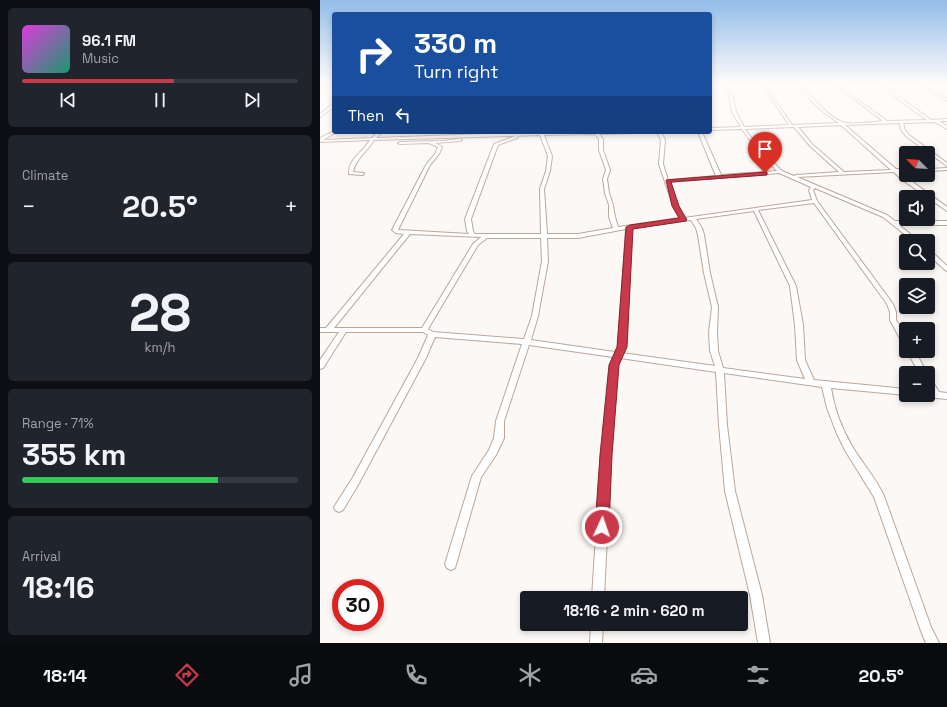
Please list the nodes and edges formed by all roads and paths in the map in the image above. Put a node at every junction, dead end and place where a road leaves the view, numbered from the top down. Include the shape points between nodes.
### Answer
1 (735, 114) edge
2 (784, 114) edge
3 (828, 114) edge
4 (875, 114) edge
5 (921, 114) edge
6 (930, 120) junction
7 (935, 120) junction
8 (947, 120) edge
9 (901, 121) junction
10 (886, 122) junction
11 (841, 123) junction
12 (793, 126) junction
13 (743, 128) junction
14 (947, 128) edge
15 (712, 129) edge
16 (332, 133) edge
17 (378, 134) edge
18 (432, 134) edge
19 (485, 134) edge
20 (508, 134) edge
21 (533, 134) edge
22 (542, 134) edge
23 (597, 134) edge
24 (660, 134) edge
25 (701, 134) edge
26 (524, 135) junction
27 (473, 136) junction
28 (427, 137) junction
29 (320, 141) edge
30 (371, 142) junction
31 (418, 143) junction
32 (431, 143) junction
33 (320, 146) edge
34 (947, 165) edge
35 (947, 169) edge
36 (895, 170) junction
37 (899, 170) edge
38 (935, 170) edge
39 (780, 172) junction
40 (842, 173) junction
41 (362, 174) dead end
42 (719, 176) junction
43 (791, 176) junction
44 (806, 176) junction
45 (668, 181) junction
46 (806, 182) junction
47 (813, 187) junction
48 (815, 200) junction
49 (755, 209) junction
50 (947, 209) edge
51 (692, 218) junction
52 (683, 220) junction
53 (895, 223) junction
54 (947, 223) edge
55 (630, 227) junction
56 (616, 229) junction
57 (408, 233) junction
58 (908, 234) edge
59 (473, 235) junction
60 (486, 236) junction
61 (544, 237) junction
62 (935, 255) edge
63 (944, 261) edge
64 (947, 269) edge
65 (324, 330) edge
66 (344, 330) junction
67 (424, 330) junction
68 (899, 330) edge
69 (432, 334) junction
70 (525, 342) junction
71 (618, 355) junction
72 (320, 366) edge
73 (720, 369) junction
74 (811, 383) junction
75 (826, 384) junction
76 (935, 388) edge
77 (899, 391) edge
78 (944, 397) edge
79 (339, 507) dead end
80 (451, 564) dead end
81 (598, 591) edge
82 (597, 631) edge
83 (596, 643) edge
84 (764, 643) edge
85 (932, 643) edge

1 - 13 street
2 - 12 street
3 - 11 street
4 - 10 street
5 - 6 street
6 - 7 street
6 - 9 street
7 - 8 street
7 - 14 street
9 - 10 street
9 - 34 street via 908,136
10 - 11 street
11 - 12 street
11 - 36 street
12 - 13 street
12 - 40 street
13 - 15 street
13 - 39 street via 758,149
16 - 29 street
17 - 30 street
18 - 28 street
19 - 27 street
20 - 26 street
21 - 26 street
22 - 61 street via 550,156 542,189
23 - 56 street via 601,139 601,150 608,170 605,179
24 - 45 street via 663,140 661,164
25 - 42 street
26 - 59 street via 496,144 468,219
27 - 28 street
27 - 32 street
28 - 30 street
28 - 31 street
29 - 30 street
30 - 31 street
30 - 33 street
30 - 41 street via 358,154 351,172
31 - 32 street
32 - 57 street via 440,147 395,230
35 - 38 street
36 - 37 street
36 - 40 street
36 - 50 street
39 - 42 street
39 - 43 street
40 - 44 street
42 - 45 street
43 - 44 street
43 - 46 street
44 - 46 street
45 - 52 street
46 - 47 street
47 - 48 street via 811,190
47 - 53 street via 885,216
48 - 49 street
48 - 68 street via 890,304 894,312 893,320
49 - 51 street
49 - 74 street via 793,286 801,360
51 - 52 street
51 - 73 street via 701,235 715,307 714,351
52 - 55 street
53 - 54 street
53 - 58 street
55 - 56 street
55 - 71 street via 622,347
56 - 61 street via 578,236
57 - 59 street
57 - 65 street
59 - 60 street
60 - 61 street
60 - 67 street via 476,244
61 - 70 street via 545,261 538,303
62 - 63 street
63 - 64 street
65 - 66 street
66 - 67 street
66 - 72 street
67 - 69 street
69 - 70 street
69 - 79 street via 355,482
70 - 71 street
70 - 80 street via 500,421 499,438 477,476
71 - 73 street
71 - 81 street via 613,372 606,455
73 - 74 street
73 - 84 street via 730,491 756,595
74 - 75 street
75 - 77 street
75 - 85 street via 839,429 879,496
76 - 78 street
82 - 83 street

